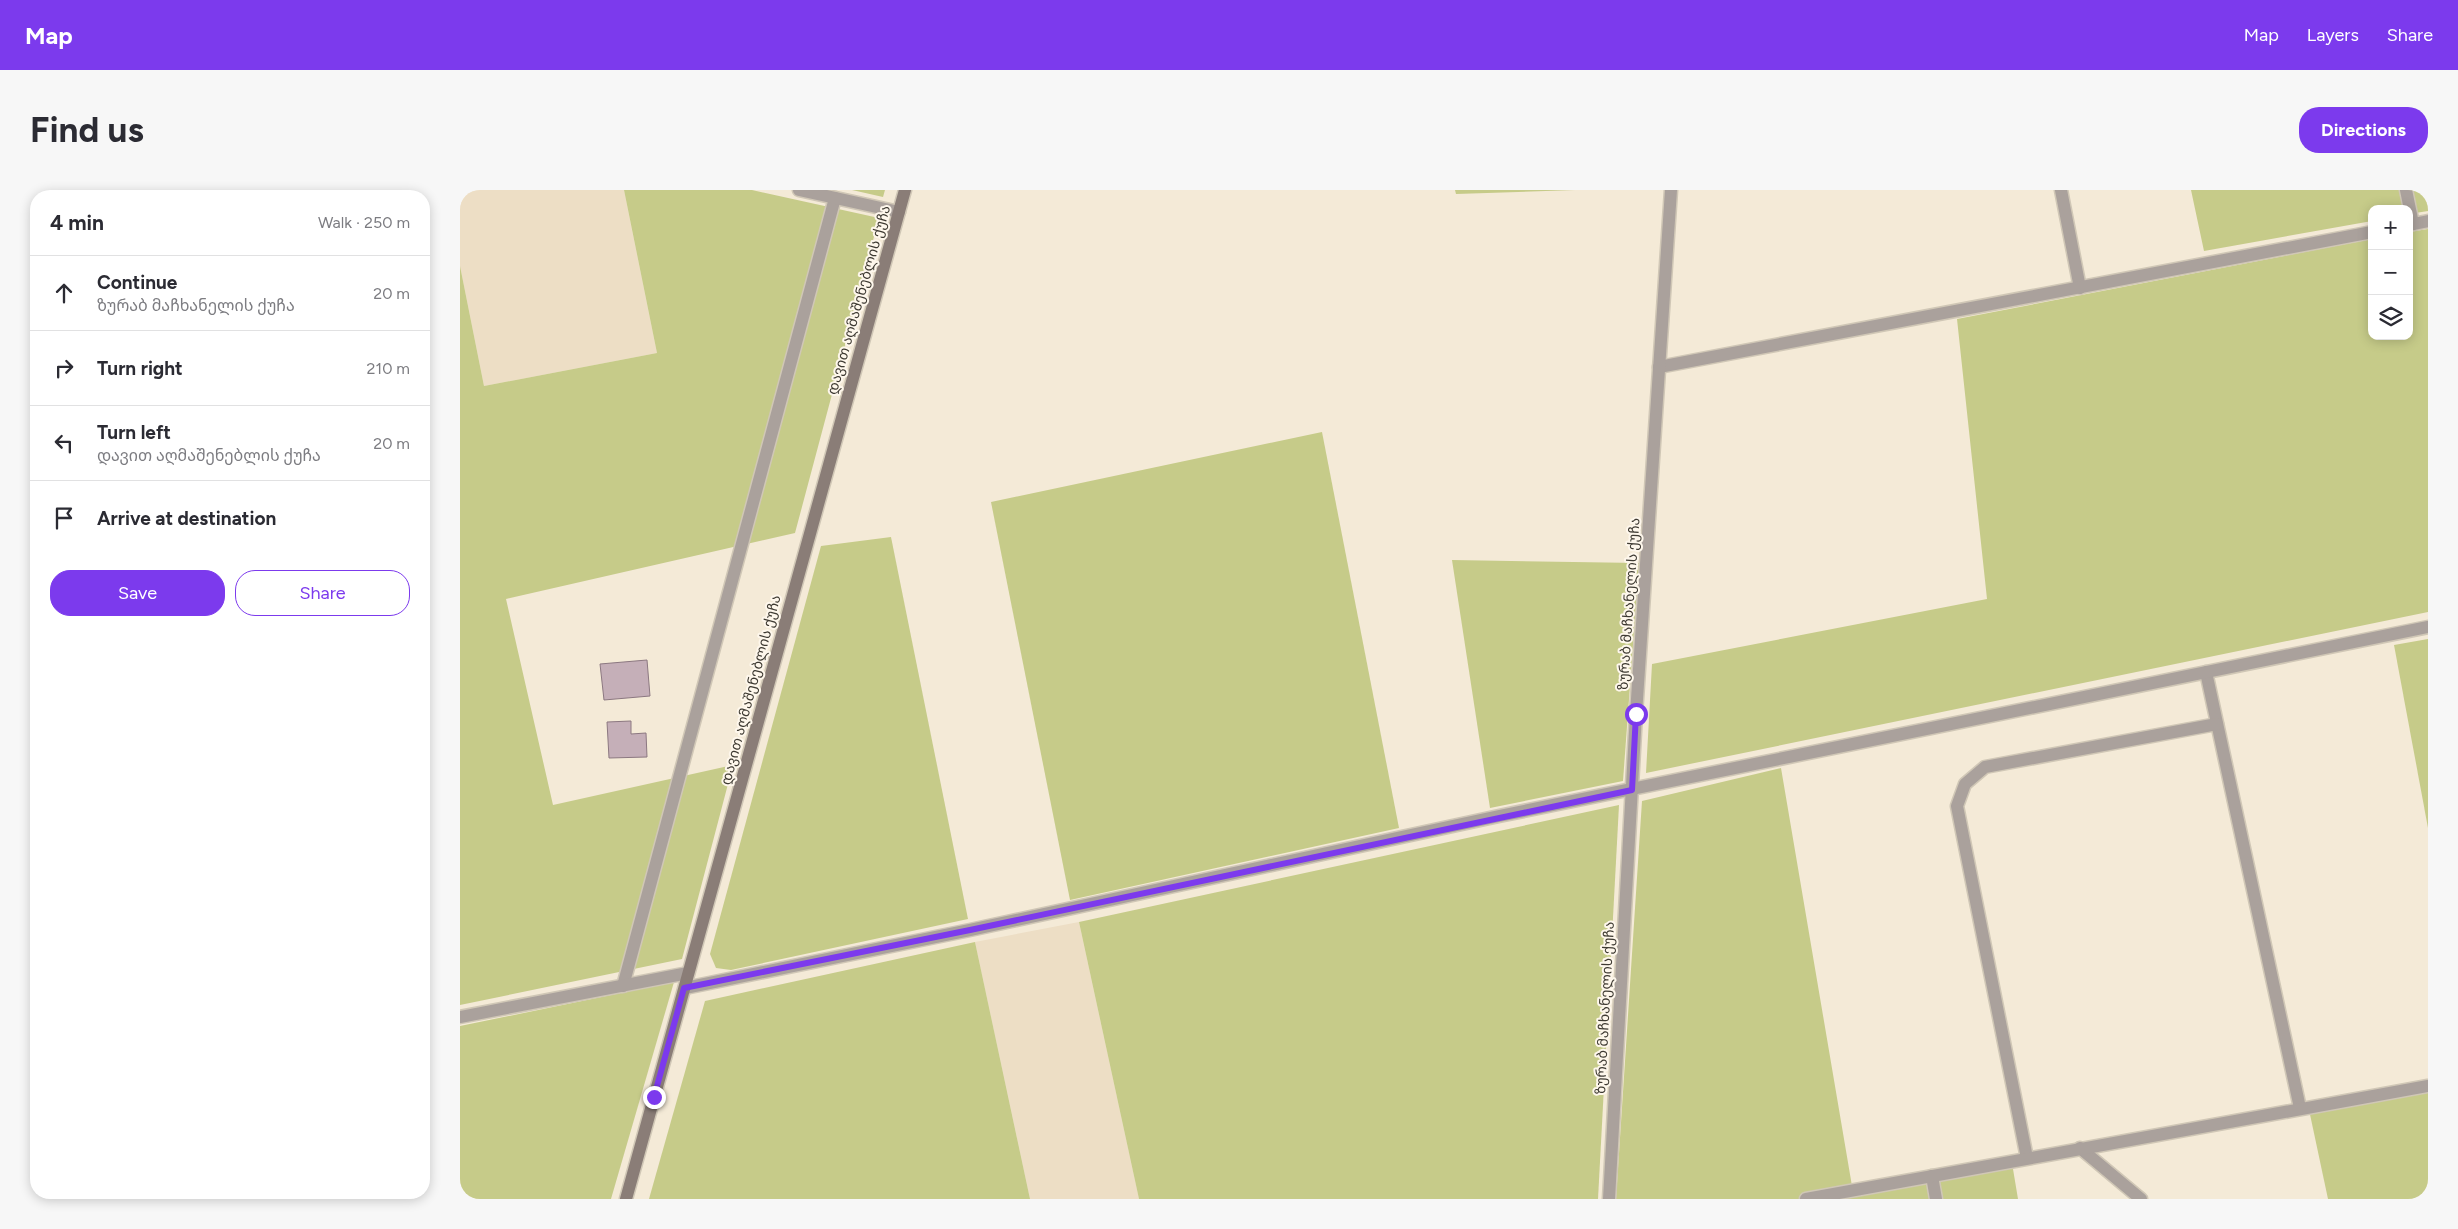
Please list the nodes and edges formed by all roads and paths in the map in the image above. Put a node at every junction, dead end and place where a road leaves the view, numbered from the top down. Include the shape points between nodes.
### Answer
1 (799, 190) edge
2 (905, 190) edge
3 (1671, 190) edge
4 (2061, 190) edge
5 (2406, 190) edge
6 (835, 198) junction
7 (2408, 205) edge
8 (899, 212) junction
9 (2428, 221) edge
10 (2413, 224) edge
11 (2368, 233) edge
12 (2080, 288) junction
13 (1659, 368) junction
14 (2428, 627) edge
15 (2206, 672) junction
16 (2217, 724) junction
17 (1632, 790) junction
18 (688, 973) junction
19 (623, 986) junction
20 (684, 988) junction
21 (460, 1017) edge
22 (2428, 1086) edge
23 (2300, 1108) junction
24 (2080, 1148) junction
25 (2027, 1158) junction
26 (1932, 1176) junction
27 (626, 1199) edge
28 (1609, 1199) edge
29 (1806, 1199) edge
30 (1936, 1199) edge
31 (2141, 1199) edge

1 - 6 street
2 - 8 street, დავით აღმაშენებლის ქუჩა
3 - 13 street, ზურაბ მაჩხანელის ქუჩა
4 - 12 street
5 - 7 street
6 - 8 street
6 - 19 street
8 - 18 street, დავით აღმაშენებლის ქუჩა
9 - 10 street
11 - 12 street
12 - 13 street
13 - 17 street, ზურაბ მაჩხანელის ქუჩა
14 - 15 street
15 - 16 street
15 - 17 street
16 - 23 street
16 - 25 street via 1985,767 1965,784 1957,806
17 - 20 street
17 - 28 street, ზურაბ მაჩხანელის ქუჩა
18 - 19 street
18 - 20 street, დავით აღმაშენებლის ქუჩა
19 - 21 street
20 - 27 street, დავით აღმაშენებლის ქუჩა
22 - 23 street
23 - 24 street
24 - 25 street
24 - 31 street
25 - 26 street
26 - 29 street
26 - 30 street

